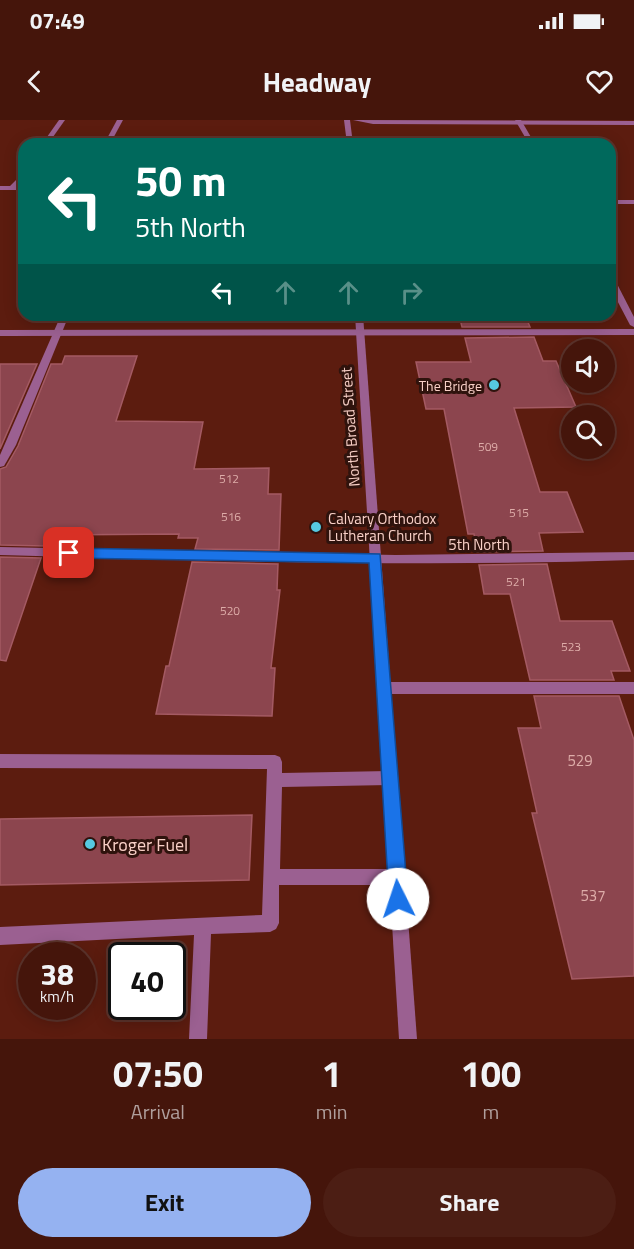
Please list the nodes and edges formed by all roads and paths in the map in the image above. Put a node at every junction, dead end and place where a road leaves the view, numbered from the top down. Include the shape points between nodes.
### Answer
1 (62, 120) edge
2 (120, 120) edge
3 (347, 120) edge
4 (356, 120) edge
5 (519, 121) edge
6 (634, 123) edge
7 (49, 138) edge
8 (110, 138) edge
9 (349, 138) edge
10 (529, 138) edge
11 (18, 181) edge
12 (0, 188) edge
13 (12, 188) junction
14 (18, 188) edge
15 (616, 202) edge
16 (634, 202) edge
17 (616, 290) edge
18 (62, 321) edge
19 (359, 321) edge
20 (634, 325) edge
21 (634, 332) edge
22 (0, 333) edge
23 (360, 333) junction
24 (56, 334) junction
25 (0, 464) edge
26 (0, 551) edge
27 (634, 556) edge
28 (375, 558) junction
29 (383, 688) junction
30 (634, 688) edge
31 (0, 761) edge
32 (389, 778) junction
33 (274, 780) junction
34 (271, 877) junction
35 (397, 877) junction
36 (203, 925) junction
37 (0, 936) edge
38 (198, 1039) edge
39 (408, 1039) edge

1 - 7 street
2 - 8 street
3 - 9 street
4 - 5 street
5 - 6 street
5 - 10 street
11 - 13 street
12 - 13 street
13 - 14 street
15 - 16 street
17 - 20 street
18 - 24 street
19 - 23 street, North Broad Street
21 - 23 street
22 - 24 street
23 - 24 street
23 - 28 street, North Broad Street
24 - 25 street
26 - 28 street, 5th North
27 - 28 street, 5th North via 546,560
28 - 29 street, North Broad Street
29 - 30 street
29 - 32 street, North Broad Street
31 - 33 street via 275,762
32 - 33 street
32 - 35 street, North Broad Street
33 - 34 street
34 - 35 street
34 - 36 street via 270,923
35 - 39 street, North Broad Street
36 - 37 street
36 - 38 street

